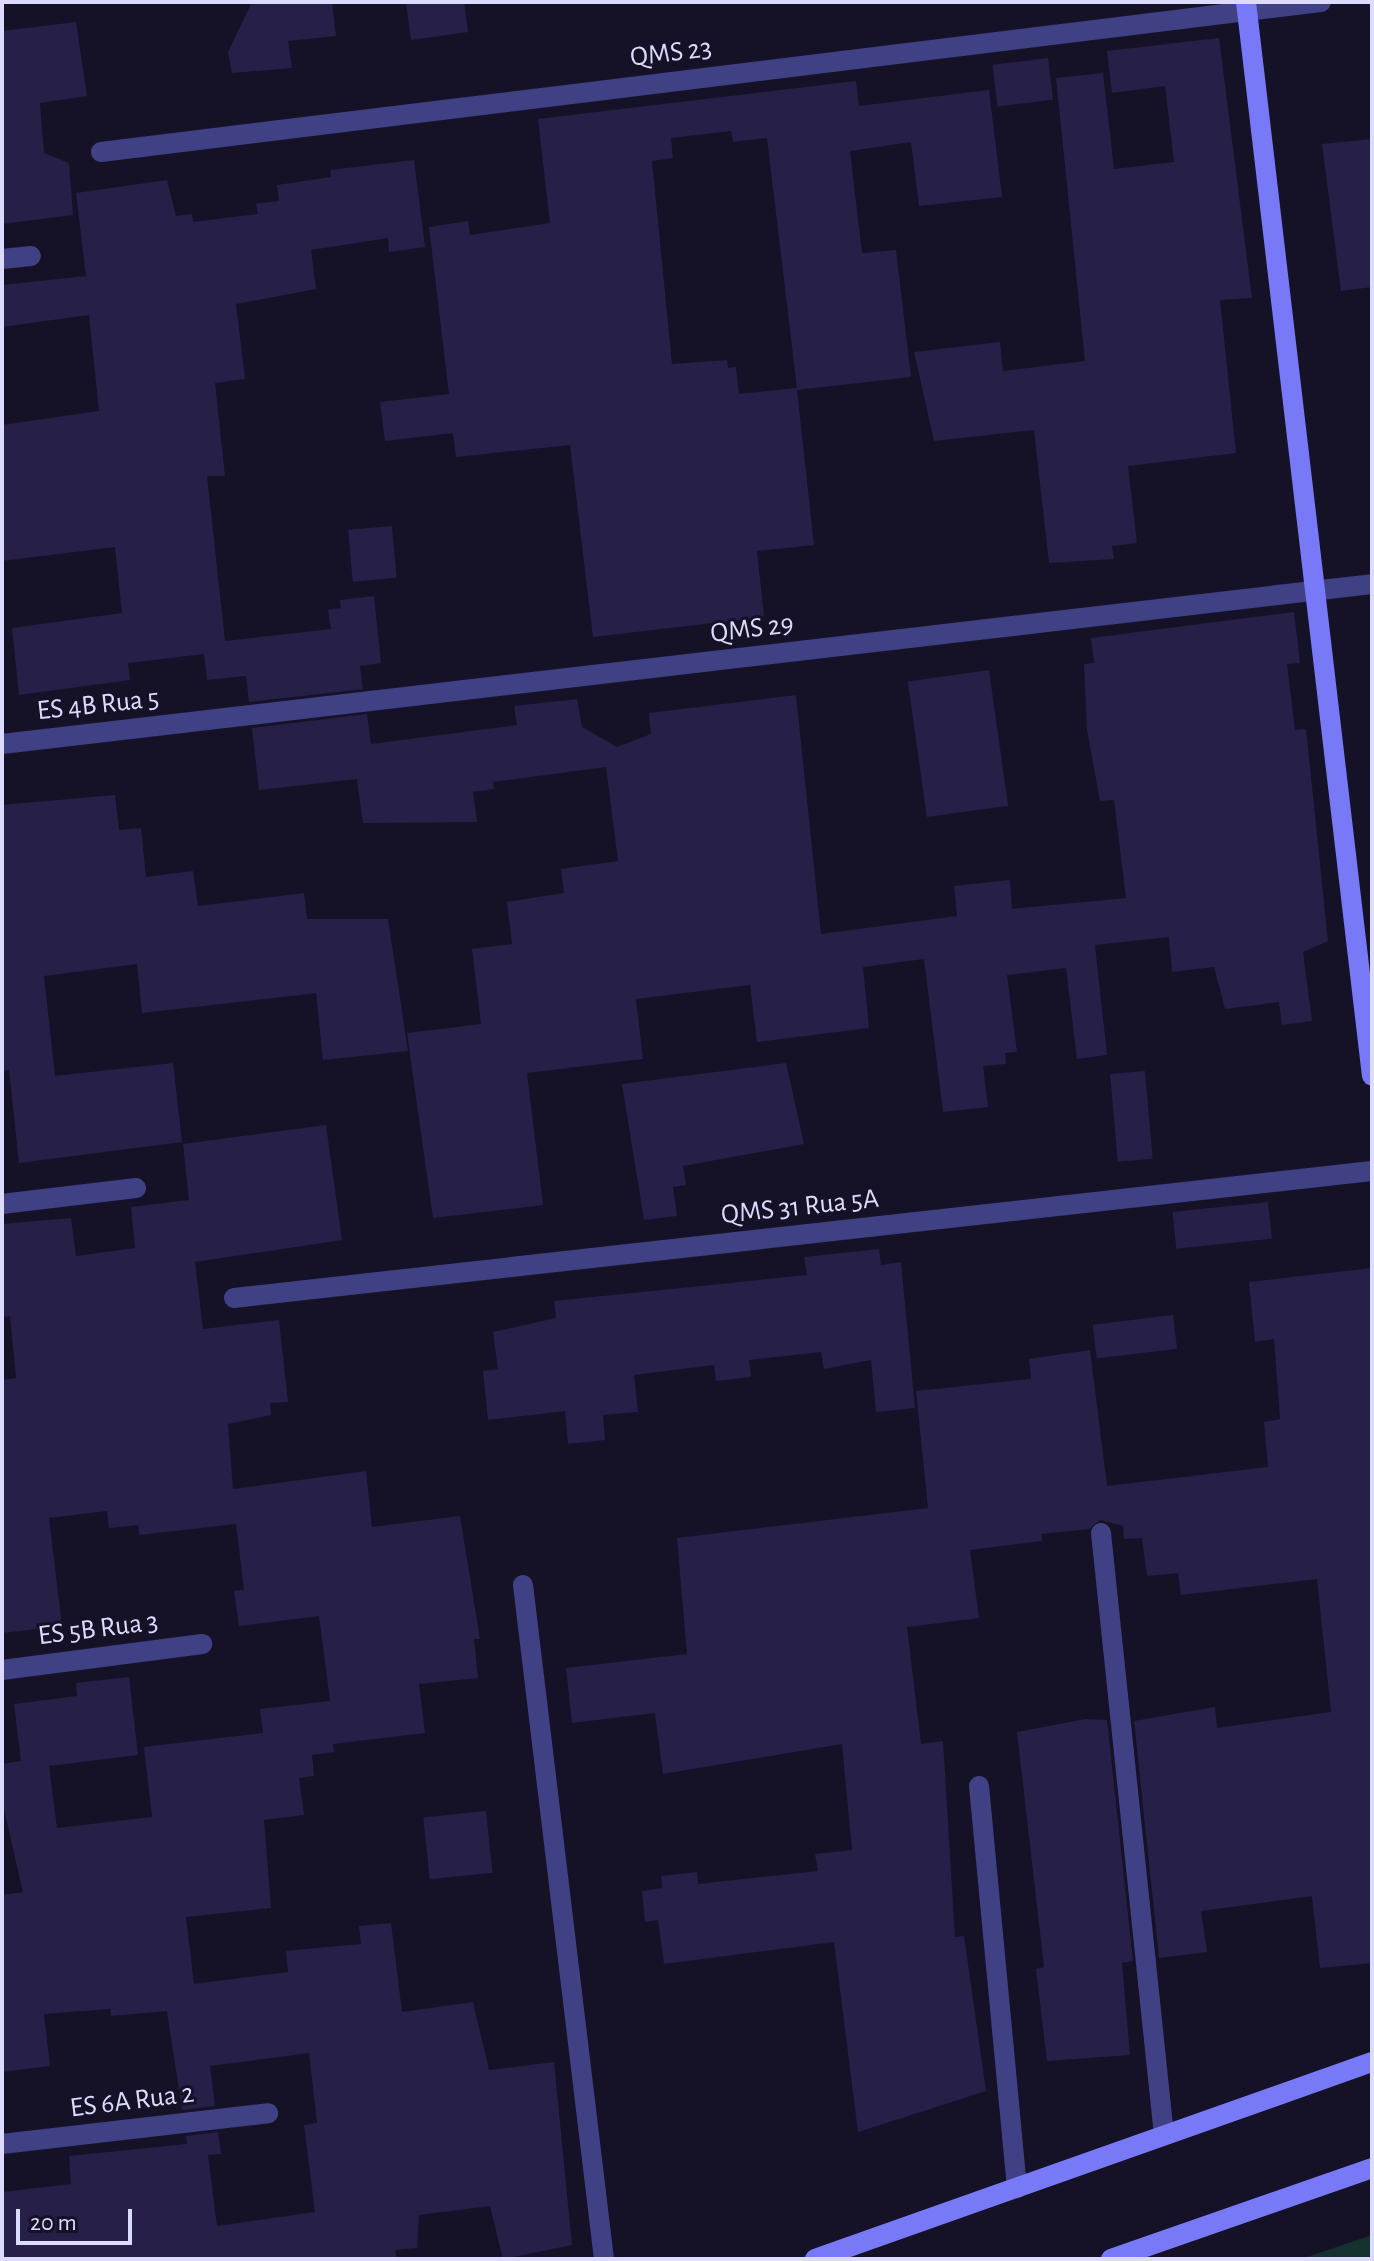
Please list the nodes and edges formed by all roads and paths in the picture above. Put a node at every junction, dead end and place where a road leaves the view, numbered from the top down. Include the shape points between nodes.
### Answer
1 (1321, 2) edge
2 (1247, 6) edge
3 (101, 152) dead end
4 (31, 256) dead end
5 (2, 259) edge
6 (1372, 584) edge
7 (1310, 591) junction
8 (199, 721) joint
9 (2, 744) edge
10 (1372, 1076) edge
11 (1372, 1171) edge
12 (136, 1188) dead end
13 (2, 1204) edge
14 (234, 1298) dead end
15 (1101, 1533) dead end
16 (523, 1585) dead end
17 (202, 1644) dead end
18 (2, 1670) edge
19 (979, 1786) dead end
20 (1372, 2062) edge
21 (268, 2113) dead end
22 (1164, 2135) junction
23 (2, 2144) edge
24 (1372, 2168) edge
25 (1017, 2188) junction
26 (604, 2259) edge
27 (815, 2259) edge
28 (1111, 2259) edge

1 - 2 street, QMS 23
2 - 3 street, QMS 23
2 - 7 street
4 - 5 street
6 - 7 street, QMS 29
7 - 8 street, QMS 29
7 - 10 street
8 - 9 street, ES 4B Rua 5
11 - 14 street, QMS 31 Rua 5A
12 - 13 street
15 - 22 street
16 - 26 street
17 - 18 street, ES 5B Rua 3
19 - 25 street
20 - 22 street
21 - 23 street, ES 6A Rua 2
22 - 25 street
24 - 28 street
25 - 27 street

